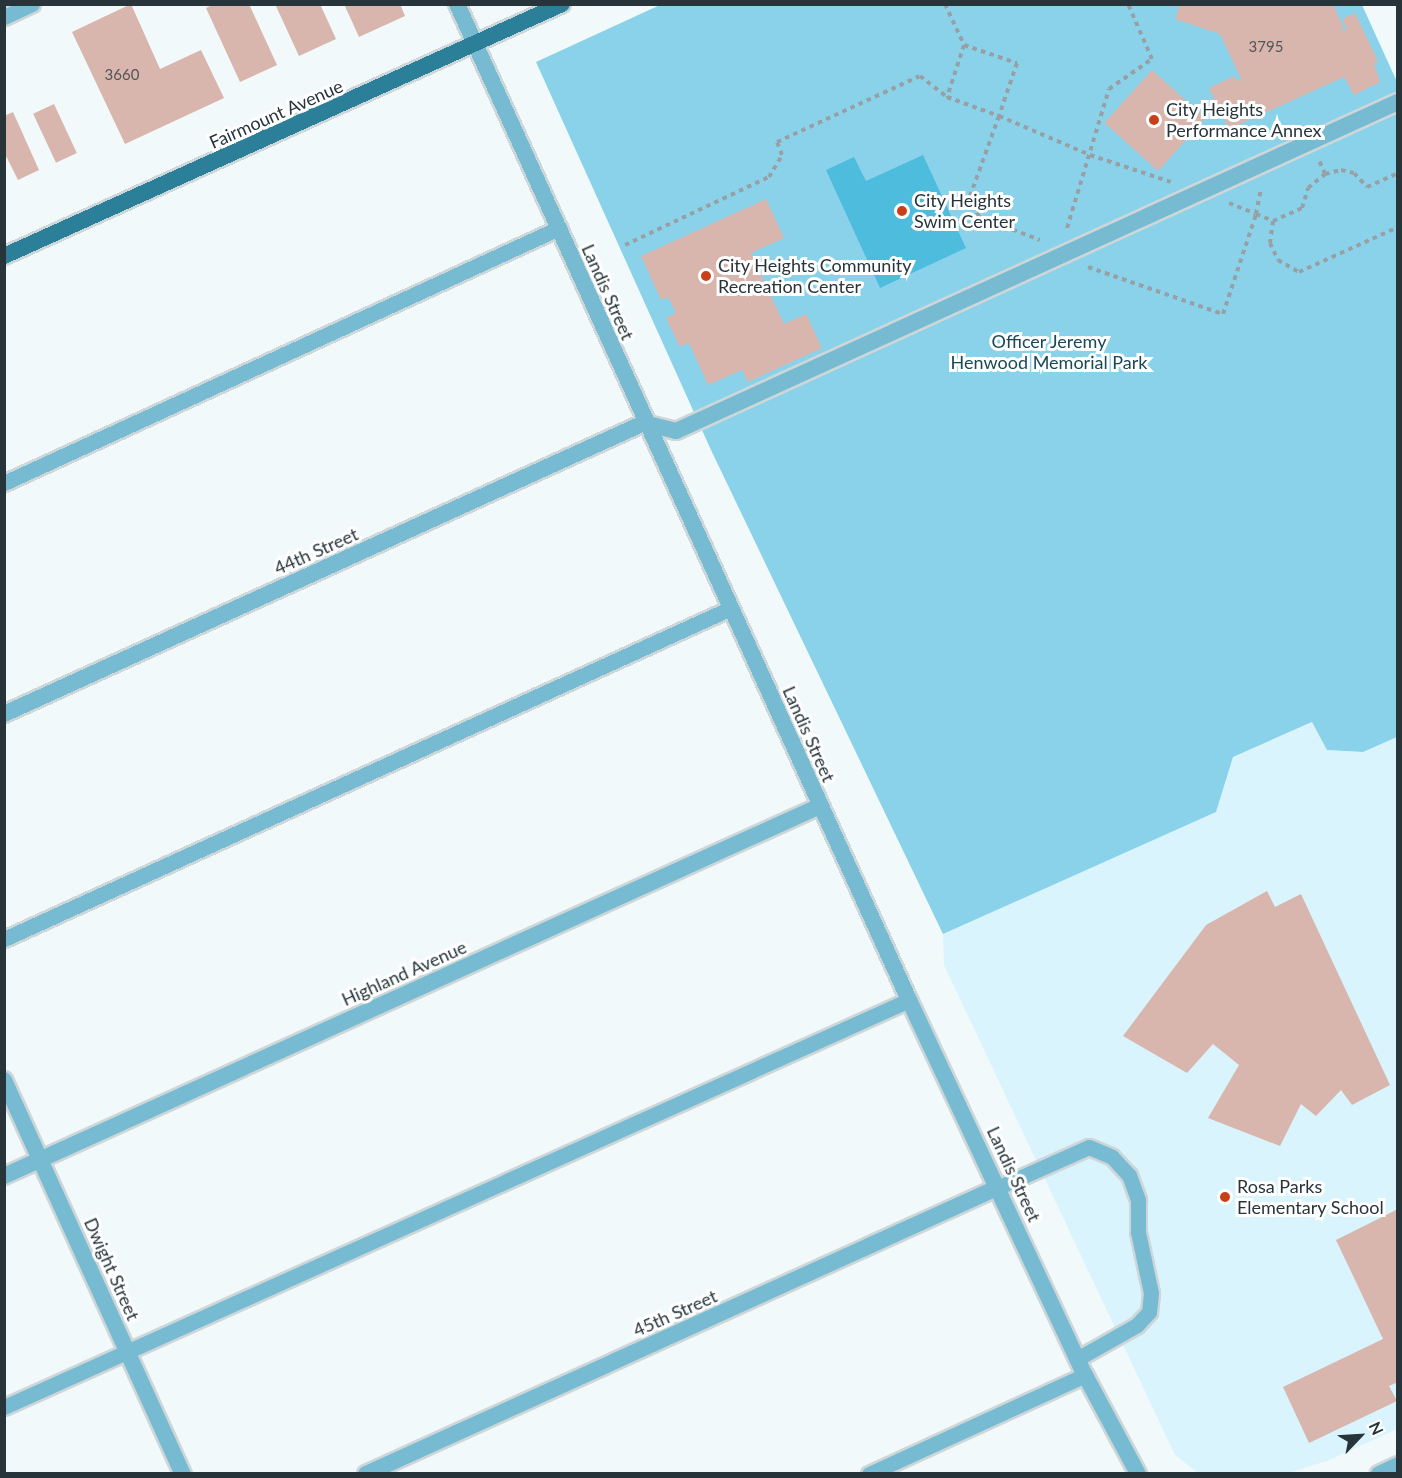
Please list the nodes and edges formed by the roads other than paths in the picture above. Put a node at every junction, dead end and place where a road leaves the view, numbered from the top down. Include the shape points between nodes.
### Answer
1 (32, 4) edge
2 (457, 4) edge
3 (562, 4) edge
4 (4, 17) edge
5 (474, 45) junction
6 (1398, 102) edge
7 (560, 228) junction
8 (4, 256) edge
9 (644, 423) junction
10 (4, 483) edge
11 (731, 608) junction
12 (4, 714) edge
13 (819, 806) junction
14 (4, 939) edge
15 (909, 1000) junction
16 (4, 1080) edge
17 (40, 1160) junction
18 (4, 1176) edge
19 (999, 1187) junction
20 (128, 1352) junction
21 (1077, 1359) junction
22 (1085, 1375) junction
23 (4, 1407) edge
24 (1398, 1465) edge
25 (183, 1473) edge
26 (366, 1473) edge
27 (869, 1473) edge
28 (1138, 1473) edge
29 (1379, 1473) edge

1 - 4 lane
2 - 5 street, Landis Street
3 - 5 main road, Fairmount Avenue
5 - 7 street, Landis Street
5 - 8 main road, Fairmount Avenue
6 - 9 street via 1060,252 676,431
7 - 9 street, Landis Street
7 - 10 lane
9 - 11 street, Landis Street
9 - 12 street, 44th Street
11 - 13 street, Landis Street
11 - 14 lane
13 - 15 street, Landis Street
13 - 17 street, Highland Avenue
15 - 19 street, Landis Street
15 - 20 lane
16 - 17 street, Dwight Street
17 - 18 street, Highland Avenue
17 - 20 street, Dwight Street
19 - 21 street, Landis Street
19 - 21 lane via 1089,1147 1112,1157 1129,1175 1138,1200 1138,1232 1151,1293 1149,1312 1137,1325
19 - 26 street, 45th Street
20 - 23 lane
20 - 25 street, Dwight Street
21 - 22 street, Landis Street
22 - 27 lane
22 - 28 street, Landis Street
24 - 29 street

